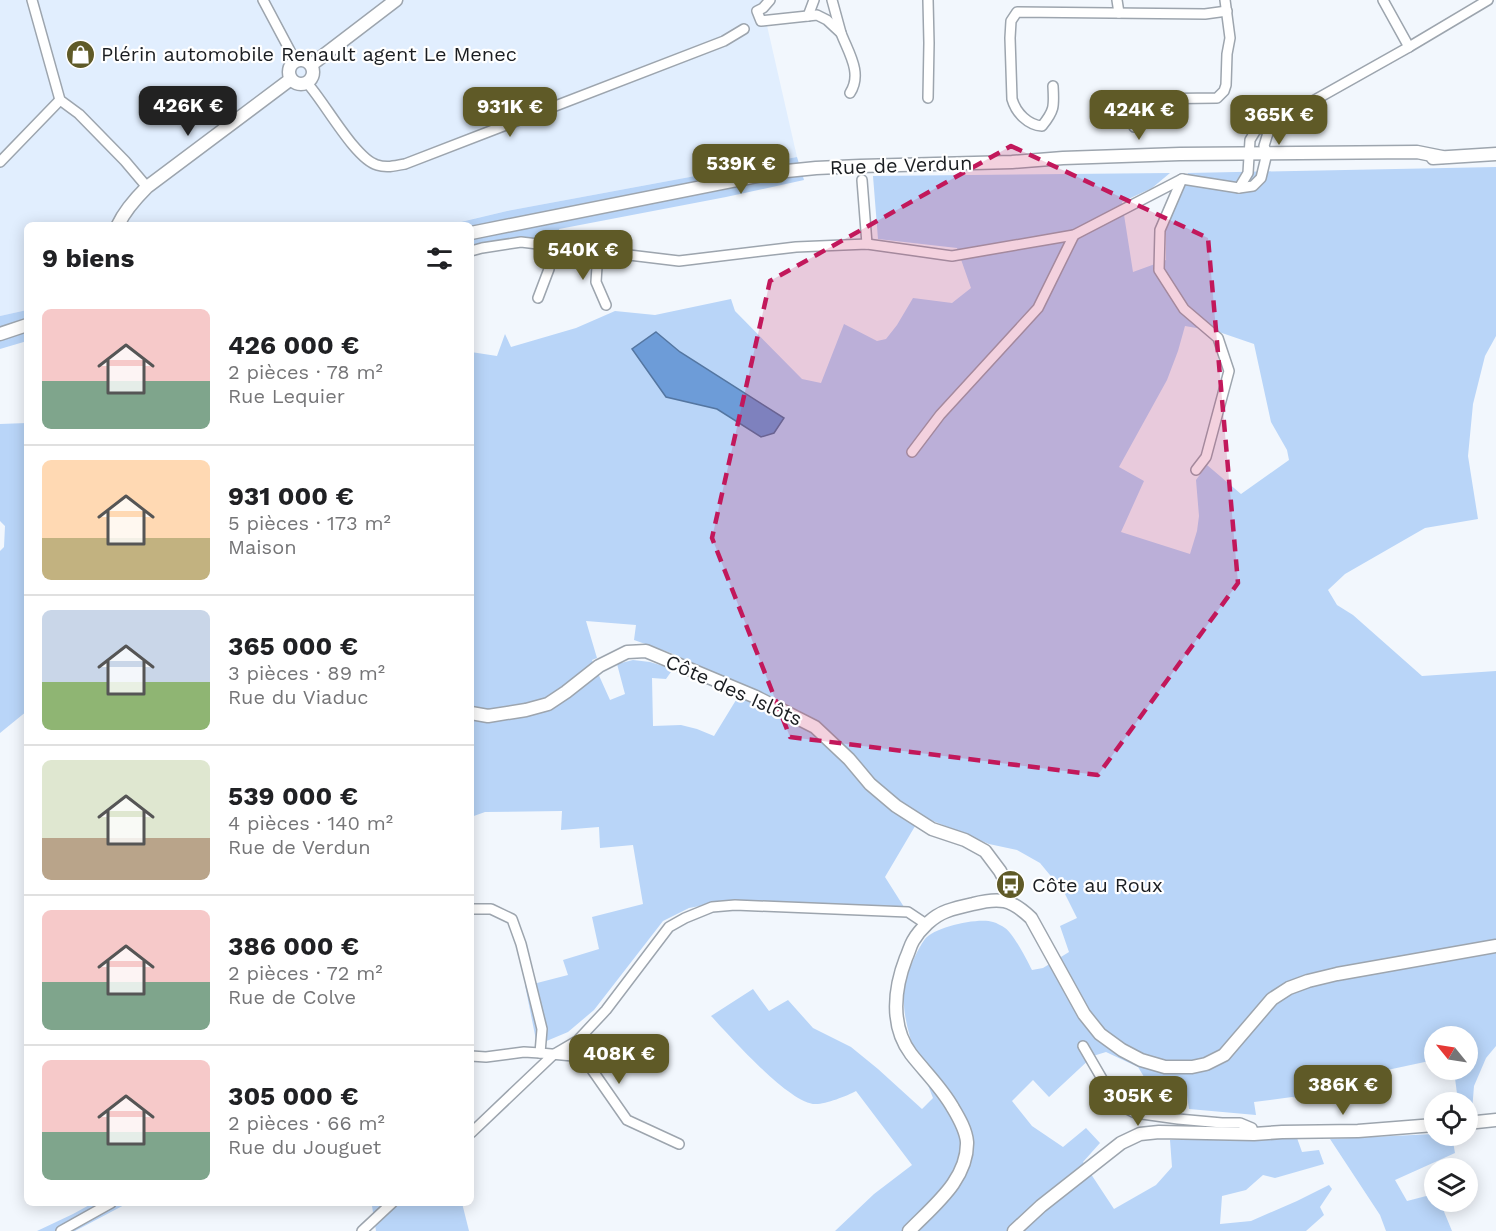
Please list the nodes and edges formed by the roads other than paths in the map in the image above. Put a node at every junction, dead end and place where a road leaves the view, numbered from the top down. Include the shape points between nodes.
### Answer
1 (32, 0) edge
2 (262, 0) edge
3 (396, 0) edge
4 (770, 0) edge
5 (814, 0) edge
6 (831, 0) edge
7 (928, 0) edge
8 (1117, 0) edge
9 (1225, 0) edge
10 (1383, 0) edge
11 (1488, 0) edge
12 (1227, 11) junction
13 (1119, 14) junction
14 (808, 16) junction
15 (744, 29) dead end
16 (842, 33) junction
17 (1409, 47) junction
18 (296, 62) junction
19 (310, 65) junction
20 (291, 79) junction
21 (307, 83) junction
22 (1053, 86) dead end
23 (850, 93) dead end
24 (928, 98) dead end
25 (60, 100) junction
26 (1272, 124) junction
27 (1134, 127) dead end
28 (1496, 154) edge
29 (1266, 156) junction
30 (1248, 157) junction
31 (0, 162) edge
32 (1182, 179) junction
33 (862, 180) dead end
34 (147, 187) junction
35 (1239, 188) junction
36 (119, 222) edge
37 (474, 232) edge
38 (1074, 235) junction
39 (867, 244) junction
40 (548, 245) junction
41 (474, 250) edge
42 (598, 251) junction
43 (538, 298) dead end
44 (606, 305) dead end
45 (24, 319) edge
46 (24, 326) edge
47 (0, 327) edge
48 (0, 334) edge
49 (912, 452) dead end
50 (1196, 470) dead end
51 (474, 714) edge
52 (1008, 901) junction
53 (474, 909) edge
54 (926, 924) junction
55 (1496, 945) edge
56 (1083, 1046) dead end
57 (540, 1053) junction
58 (553, 1055) junction
59 (474, 1056) edge
60 (1496, 1120) edge
61 (1478, 1121) edge
62 (1424, 1126) edge
63 (474, 1130) edge
64 (1254, 1134) junction
65 (679, 1144) dead end
66 (106, 1206) edge
67 (389, 1206) edge
68 (61, 1231) edge
69 (363, 1231) edge
70 (909, 1231) edge
71 (1014, 1231) edge

1 - 25 street
2 - 18 street
3 - 19 main road
4 - 14 street via 757,11 761,21
5 - 14 street
6 - 16 street
7 - 24 street
8 - 13 street
9 - 12 street
10 - 17 street
11 - 17 street
12 - 13 street
12 - 27 street via 1230,38 1224,91 1217,98 1138,99
13 - 22 street via 1017,12 1011,21 1010,38 1014,109 1035,126 1042,126 1054,107
14 - 16 street via 817,15
15 - 21 street via 724,41 391,167 375,165 362,156
16 - 23 street via 854,62 855,86
17 - 26 street
18 - 19 main road
18 - 20 main road via 290,69
19 - 21 main road via 313,73
20 - 21 main road via 297,84
20 - 34 main road
25 - 31 street
25 - 34 street via 87,122
26 - 29 street via 1264,146
26 - 30 street via 1256,130
28 - 29 main road, Rue de Verdun via 1322,161
29 - 30 main road, Rue de Verdun
29 - 35 street via 1261,178 1253,186
30 - 35 street via 1248,173
30 - 37 main road, Rue de Verdun via 1063,158 816,168 777,172
32 - 35 street
32 - 38 street
32 - 50 street via 1160,230 1159,270 1184,309 1218,338 1229,371 1206,457
33 - 39 street
34 - 36 main road via 132,201
38 - 39 street via 952,256
38 - 49 street via 1038,308 940,415
39 - 42 street via 796,247 679,261
40 - 41 street via 521,242
40 - 42 street
40 - 43 street via 549,269
42 - 44 street via 596,282
45 - 47 main road
46 - 48 main road
51 - 52 main road, Côte des Islôts via 488,716 548,704 599,666 627,652 646,651 756,697 815,727 896,806 932,829 985,851 1007,884
52 - 54 main road via 946,911
52 - 55 main road via 1031,918 1084,1014 1101,1034 1141,1060 1165,1067 1192,1067 1224,1055 1272,999 1289,988 1337,974
53 - 57 street via 491,909 512,919 542,1029
54 - 58 street via 908,912 735,905 712,908 669,927 606,1010 577,1041
54 - 70 main road via 913,940 904,965 897,992 898,1030 910,1053 961,1120 967,1139 960,1174
56 - 64 street via 1121,1106 1135,1113 1240,1123 1252,1128
57 - 58 street
57 - 59 street
58 - 63 street
58 - 65 street via 573,1056 588,1064 627,1120
60 - 61 main road
62 - 64 main road
64 - 71 main road via 1140,1134 1121,1143
66 - 68 street
67 - 69 street

